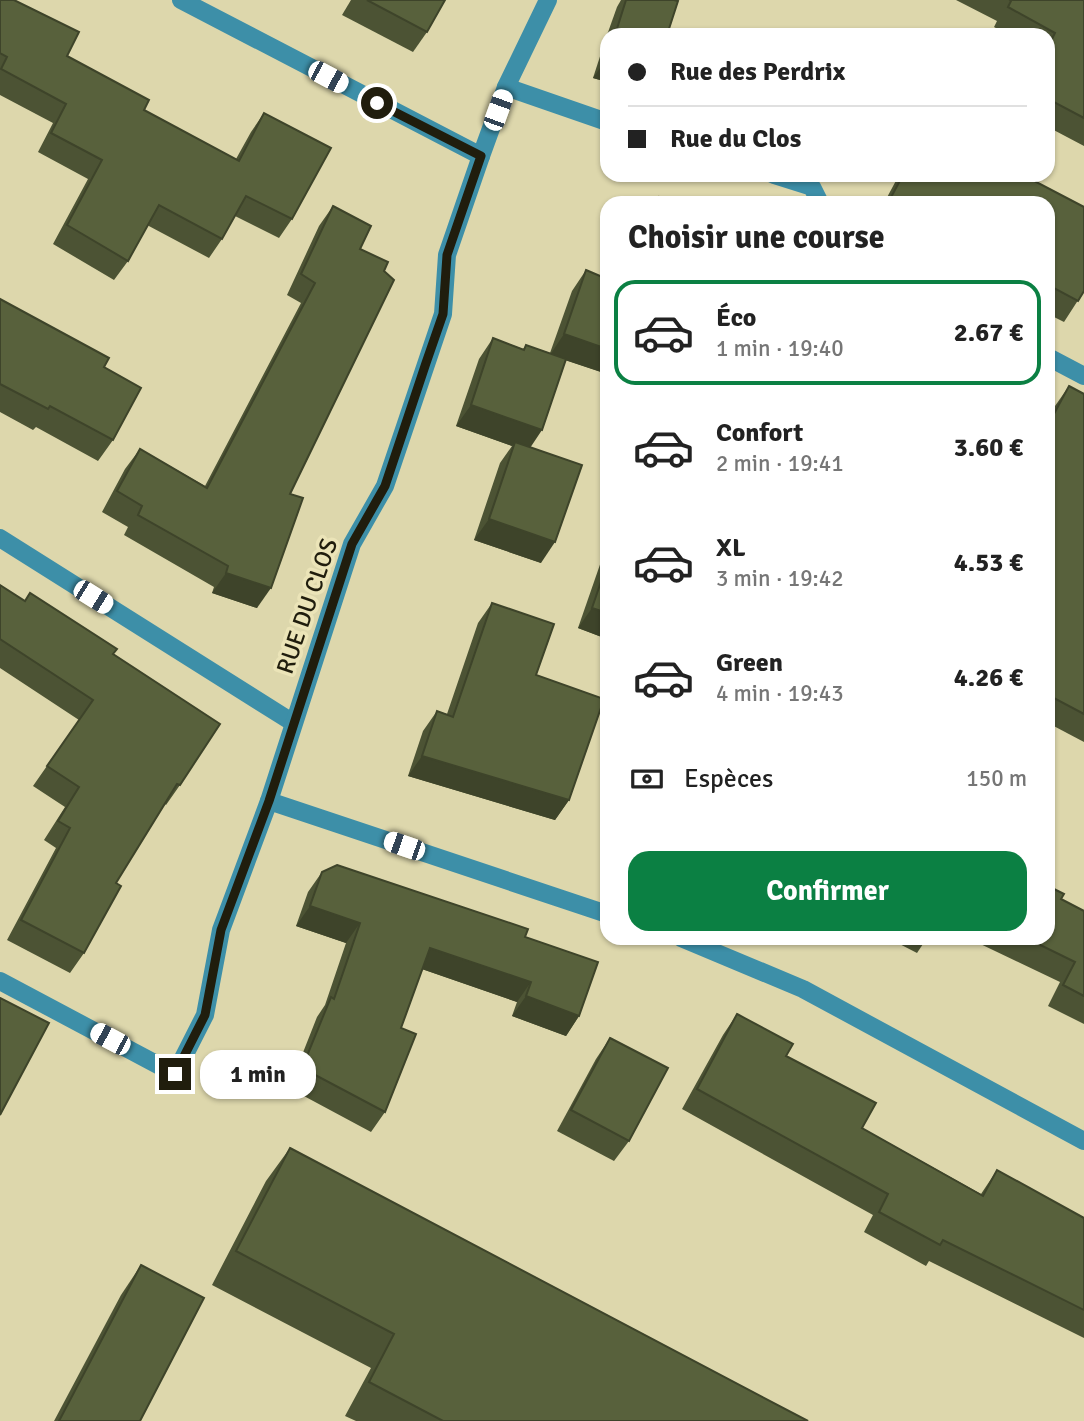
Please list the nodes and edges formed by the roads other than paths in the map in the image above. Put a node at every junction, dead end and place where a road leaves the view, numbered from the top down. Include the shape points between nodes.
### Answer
1 (181, 0) edge
2 (548, 0) edge
3 (506, 87) junction
4 (600, 120) edge
5 (481, 156) junction
6 (796, 182) edge
7 (816, 196) edge
8 (1055, 361) edge
9 (1084, 376) edge
10 (0, 538) edge
11 (292, 722) junction
12 (269, 801) junction
13 (600, 912) edge
14 (698, 945) edge
15 (0, 981) edge
16 (1084, 1141) edge

1 - 5 street
2 - 3 street, RUE DU CLOS
3 - 4 street
3 - 5 street, RUE DU CLOS
5 - 11 street, RUE DU CLOS via 447,255 443,314 385,486 352,544
6 - 7 street via 812,187
8 - 9 street
10 - 11 street
11 - 12 street, RUE DU CLOS
12 - 13 street
12 - 15 street, RUE DU CLOS via 221,930 205,1015 175,1074
14 - 16 street via 803,989

